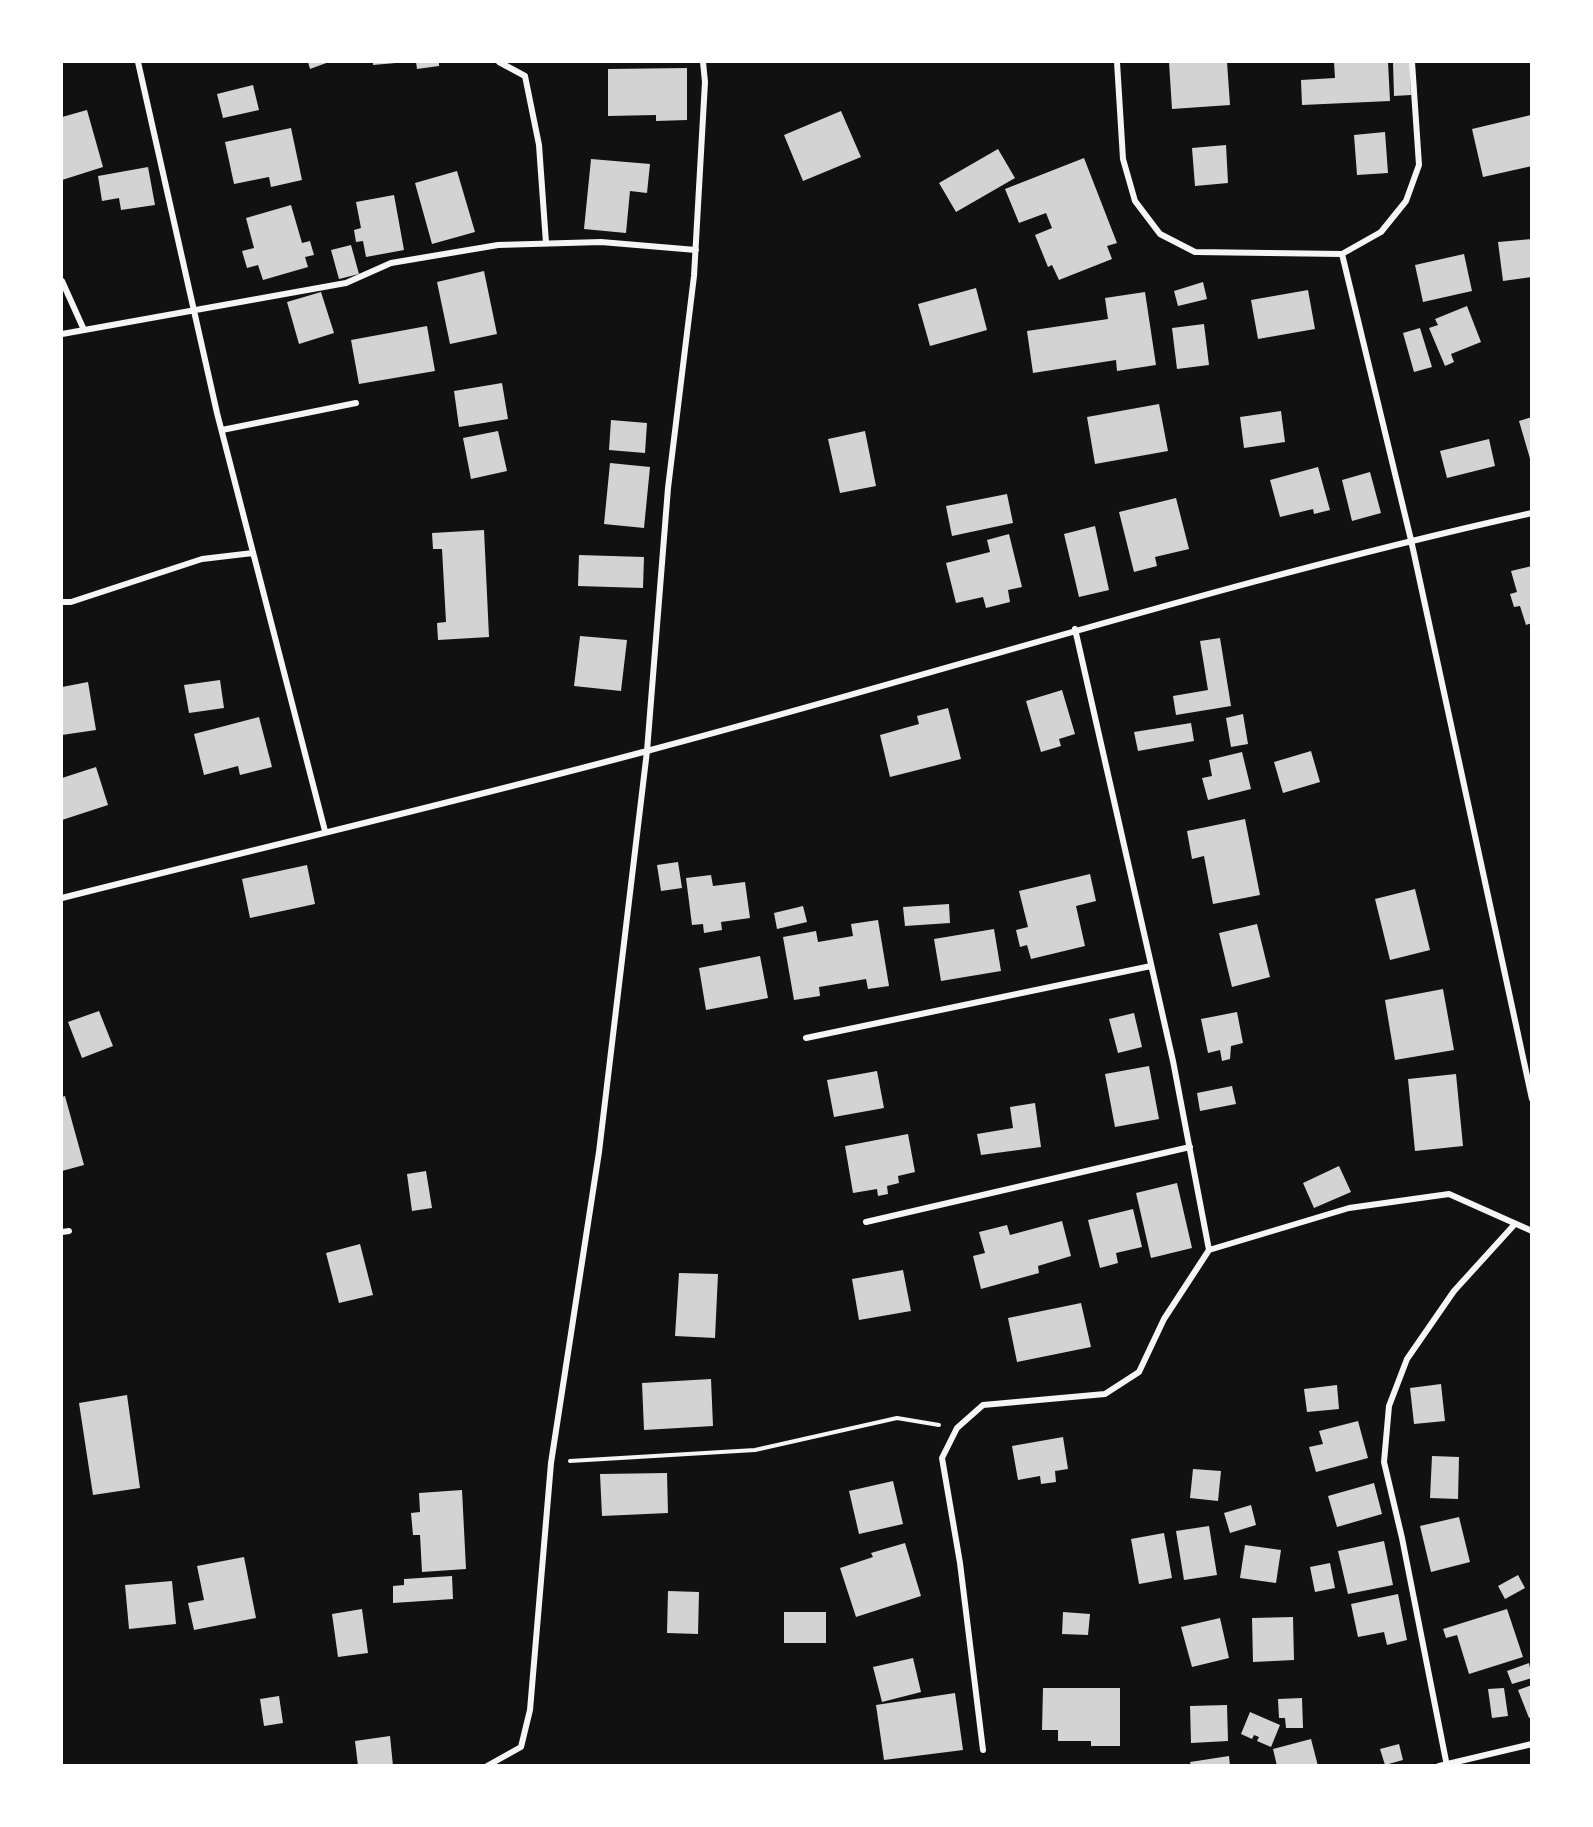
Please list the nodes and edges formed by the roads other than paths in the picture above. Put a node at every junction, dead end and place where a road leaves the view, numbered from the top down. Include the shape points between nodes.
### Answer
1 (138, 62) edge
2 (499, 62) edge
3 (703, 62) edge
4 (1117, 62) edge
5 (1412, 62) edge
6 (546, 243) junction
7 (696, 250) junction
8 (1342, 254) junction
9 (62, 281) edge
10 (194, 309) junction
11 (84, 330) junction
12 (62, 334) edge
13 (356, 403) dead end
14 (222, 430) junction
15 (1532, 513) edge
16 (1411, 540) junction
17 (253, 553) junction
18 (62, 602) edge
19 (1075, 629) junction
20 (647, 751) junction
21 (325, 831) junction
22 (62, 898) edge
23 (1151, 966) junction
24 (806, 1038) dead end
25 (1532, 1099) edge
26 (1190, 1148) junction
27 (866, 1222) dead end
28 (1514, 1225) junction
29 (69, 1231) dead end
30 (1532, 1231) edge
31 (62, 1232) edge
32 (1209, 1250) junction
33 (1532, 1744) edge
34 (983, 1750) dead end
35 (1444, 1765) edge
36 (487, 1766) edge

1 - 10 street
2 - 6 street via 525,76 539,145
3 - 7 street
4 - 8 street via 1123,159 1135,201 1160,234 1195,252
5 - 8 street via 1419,165 1406,201 1381,232
6 - 7 street via 601,242
6 - 10 street via 442,253 391,263 346,283
7 - 20 street via 668,488
8 - 16 street
9 - 11 street
10 - 11 street
10 - 14 street
11 - 12 street
13 - 14 street
14 - 17 street
15 - 16 street
16 - 19 street
16 - 25 street
17 - 18 street via 202,559
17 - 21 street
19 - 20 street
19 - 23 street
20 - 21 street
20 - 36 street via 599,1152 551,1463 530,1710 521,1746
21 - 22 street
23 - 24 street
23 - 26 street
26 - 27 street
26 - 32 street
28 - 30 street
28 - 32 street via 1449,1194 1349,1208
28 - 35 street via 1454,1291 1407,1359 1389,1407 1384,1462 1405,1550
29 - 31 street
32 - 34 street via 1164,1319 1139,1372 1105,1394 983,1405 957,1428 942,1458 960,1563
33 - 35 street

